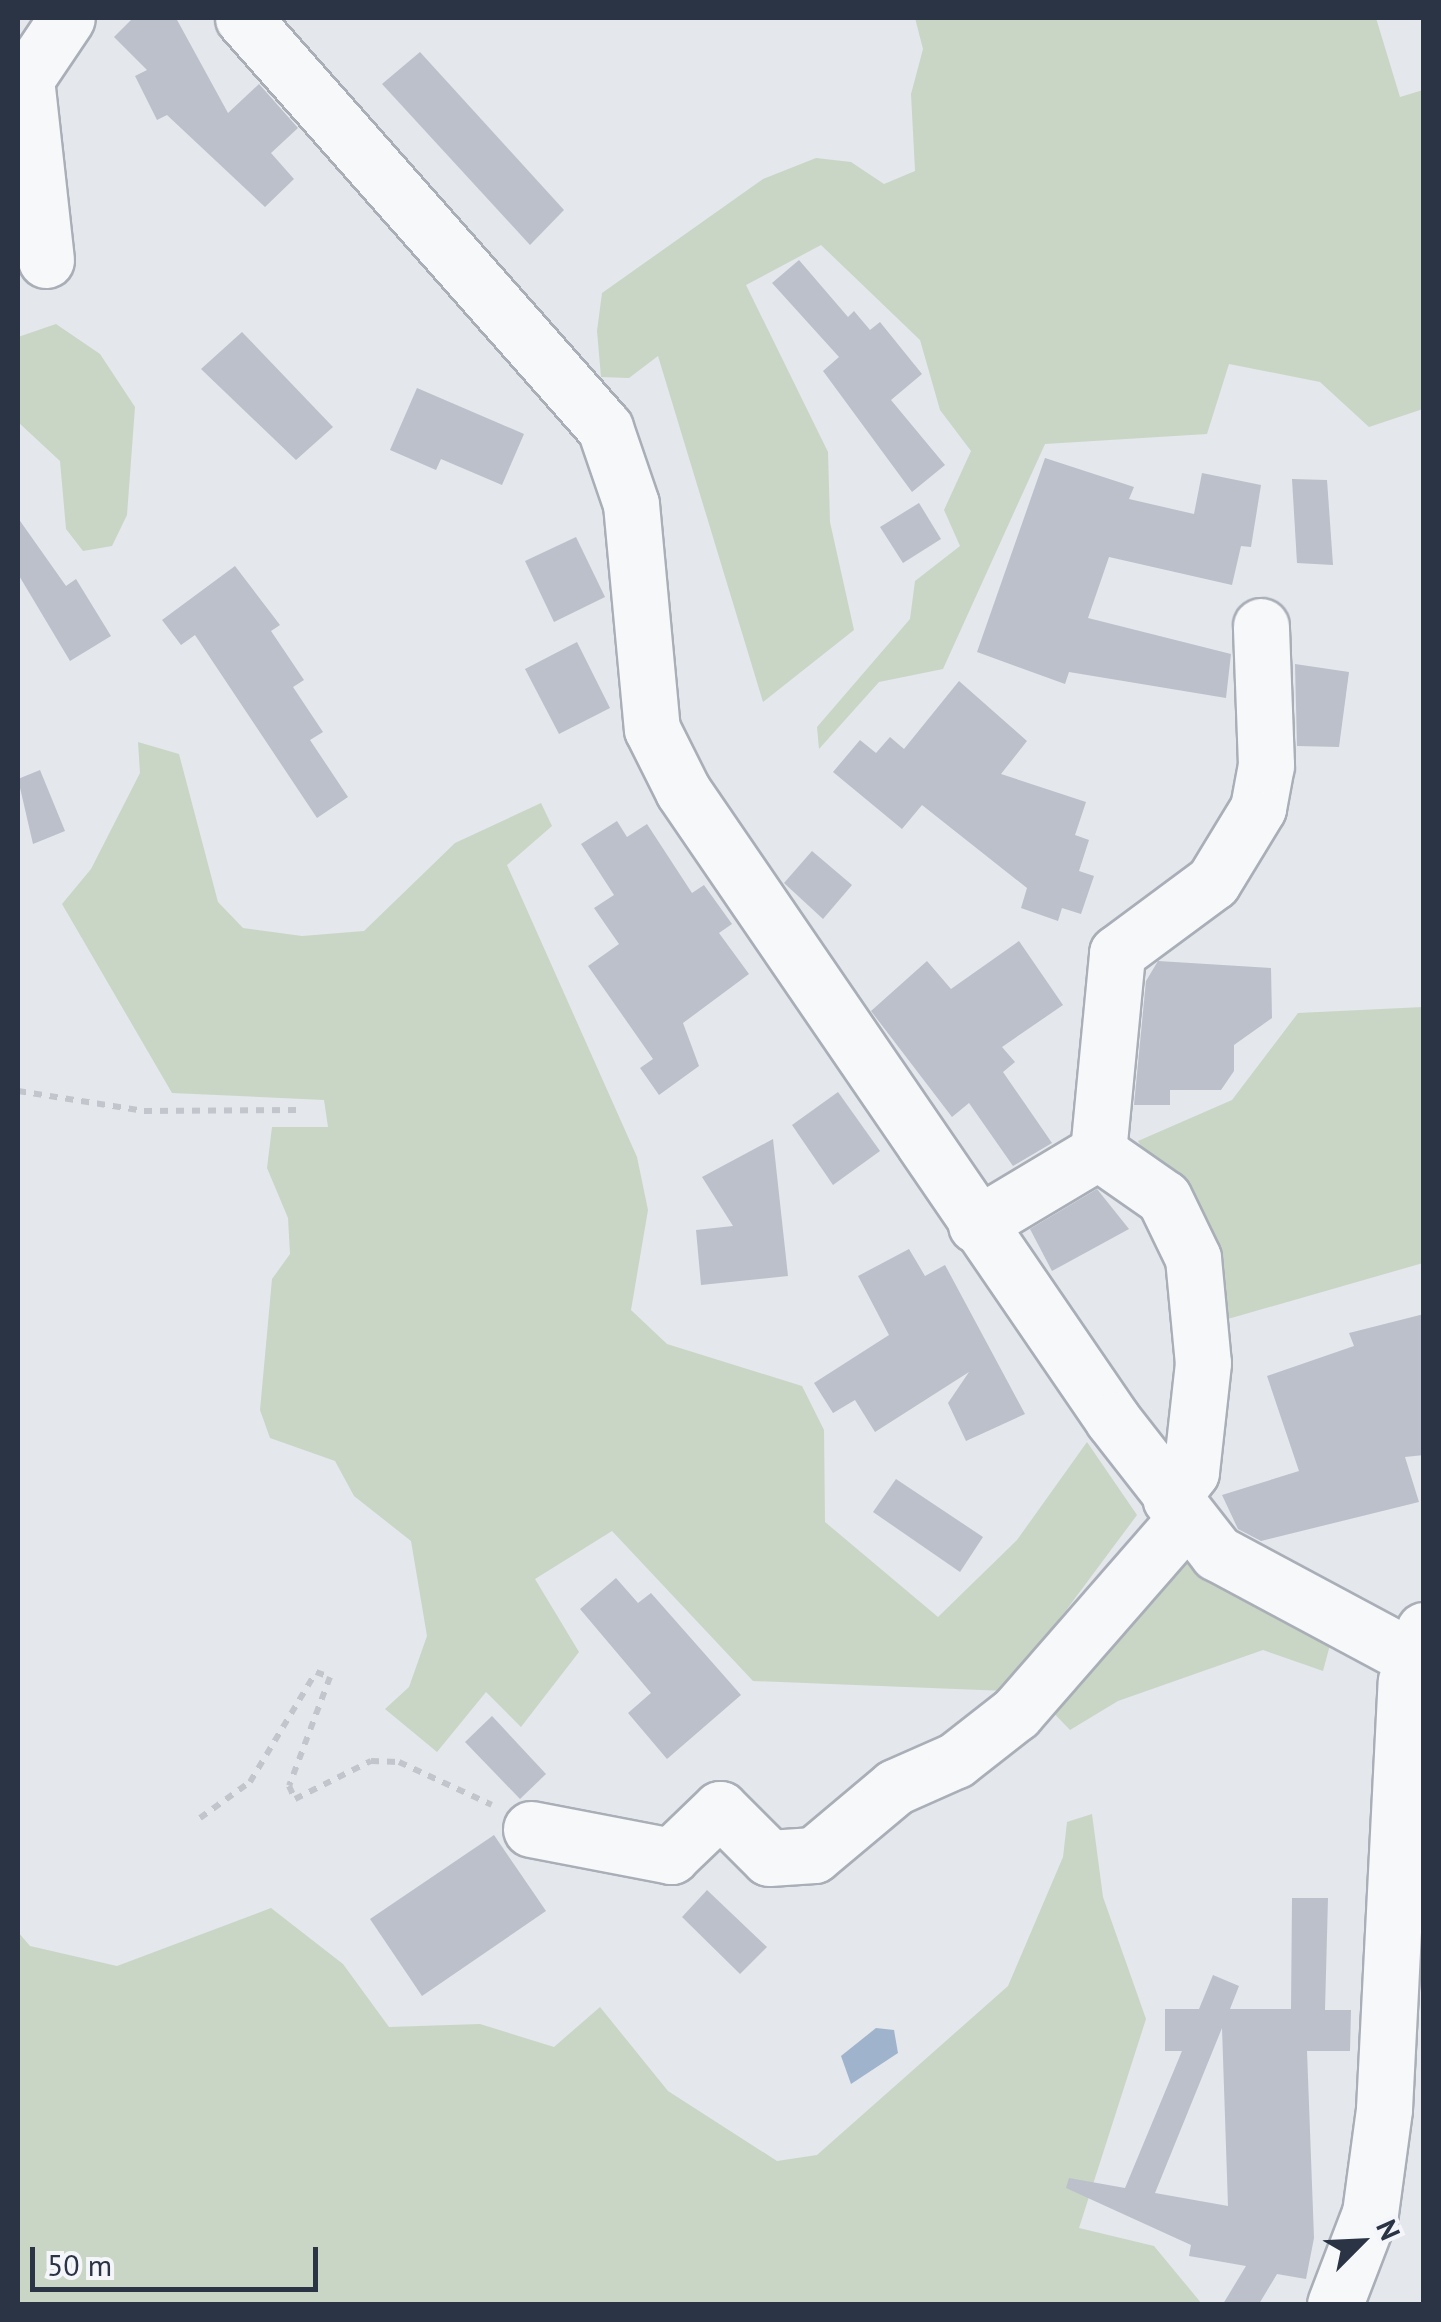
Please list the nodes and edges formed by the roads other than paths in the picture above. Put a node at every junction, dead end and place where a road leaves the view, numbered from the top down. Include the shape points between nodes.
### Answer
1 (67, 18) edge
2 (243, 18) edge
3 (46, 260) dead end
4 (1261, 626) dead end
5 (1098, 1152) junction
6 (976, 1225) junction
7 (1179, 1508) junction
8 (1416, 1643) edge
9 (532, 1829) road end
10 (1335, 2304) edge

1 - 3 street via 26,79
2 - 6 street via 605,428 631,504 652,728 720,855
4 - 5 street via 1266,765 1258,808 1213,882 1117,952
5 - 6 street
5 - 7 street via 1164,1198 1193,1258 1203,1363 1191,1472
6 - 7 street
7 - 8 street via 1217,1553
7 - 9 street via 1016,1713 956,1760 895,1786 814,1856 769,1858 720,1809 671,1856
8 - 10 street via 1384,2109 1370,2213

